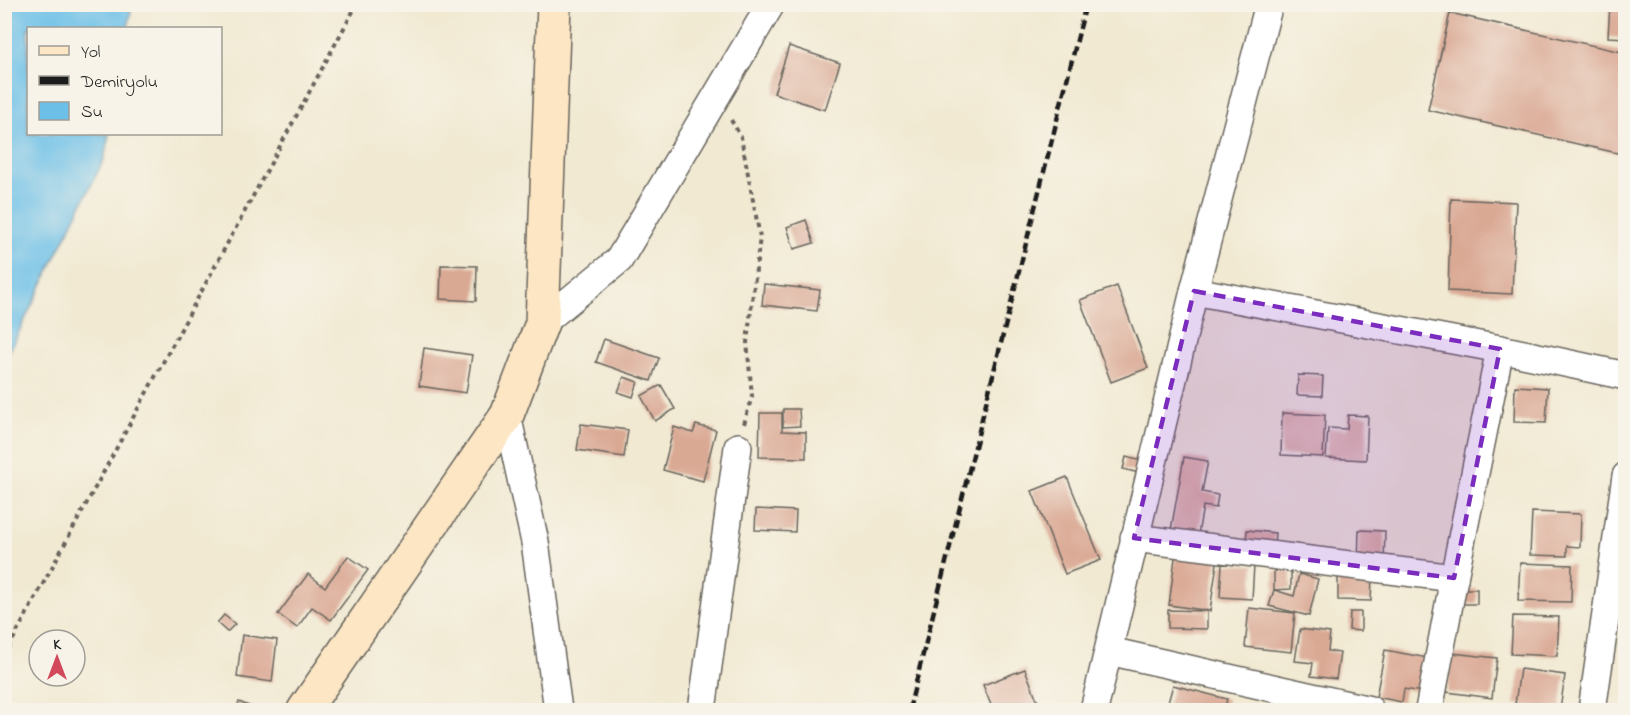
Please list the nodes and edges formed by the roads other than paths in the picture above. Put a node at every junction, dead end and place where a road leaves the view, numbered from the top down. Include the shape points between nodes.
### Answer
1 (554, 4) edge
2 (771, 4) edge
3 (1269, 4) edge
4 (1194, 291) junction
5 (542, 323) junction
6 (1500, 349) junction
7 (1626, 376) edge
8 (507, 415) junction
9 (738, 447) road end
10 (1626, 476) edge
11 (1134, 538) junction
12 (1454, 578) junction
13 (1109, 651) junction
14 (304, 711) edge
15 (558, 711) edge
16 (702, 711) edge
17 (1094, 711) edge
18 (1370, 711) edge
19 (1429, 711) edge
20 (1592, 711) edge

1 - 5 street
2 - 5 street via 619,260
3 - 4 street
4 - 6 street
4 - 11 street
5 - 8 street
6 - 7 street
6 - 12 street
8 - 14 street
8 - 15 street via 535,542
9 - 16 street
10 - 20 street
11 - 12 street
11 - 13 street
12 - 19 street
13 - 17 street
13 - 18 street

